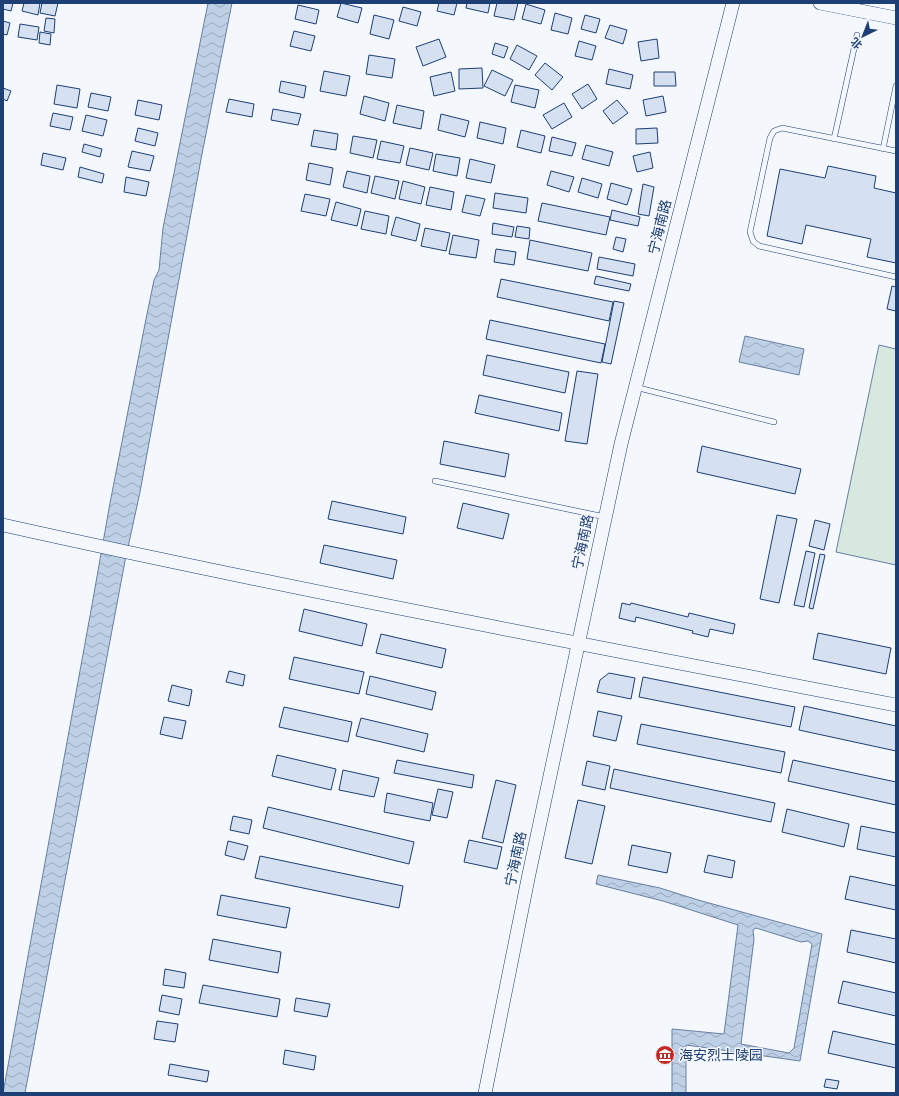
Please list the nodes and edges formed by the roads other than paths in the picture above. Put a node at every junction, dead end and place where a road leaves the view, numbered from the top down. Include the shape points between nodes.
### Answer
1 (734, 3) edge
2 (820, 3) edge
3 (896, 18) edge
4 (857, 35) dead end
5 (896, 86) edge
6 (834, 139) junction
7 (883, 149) junction
8 (896, 151) edge
9 (896, 277) edge
10 (635, 387) junction
11 (774, 422) dead end
12 (435, 481) dead end
13 (605, 517) junction
14 (3, 525) edge
15 (578, 643) junction
16 (896, 705) edge
17 (485, 1093) edge

1 - 10 street, 宁海南路
2 - 3 street
4 - 6 lane
5 - 7 lane
6 - 7 lane
6 - 9 lane via 782,128 774,131 770,138 750,232 753,241 759,246
7 - 8 lane
10 - 11 lane
10 - 13 street, 宁海南路
12 - 13 lane
13 - 15 street, 宁海南路
14 - 15 street via 133,554
15 - 16 street
15 - 17 street, 宁海南路

